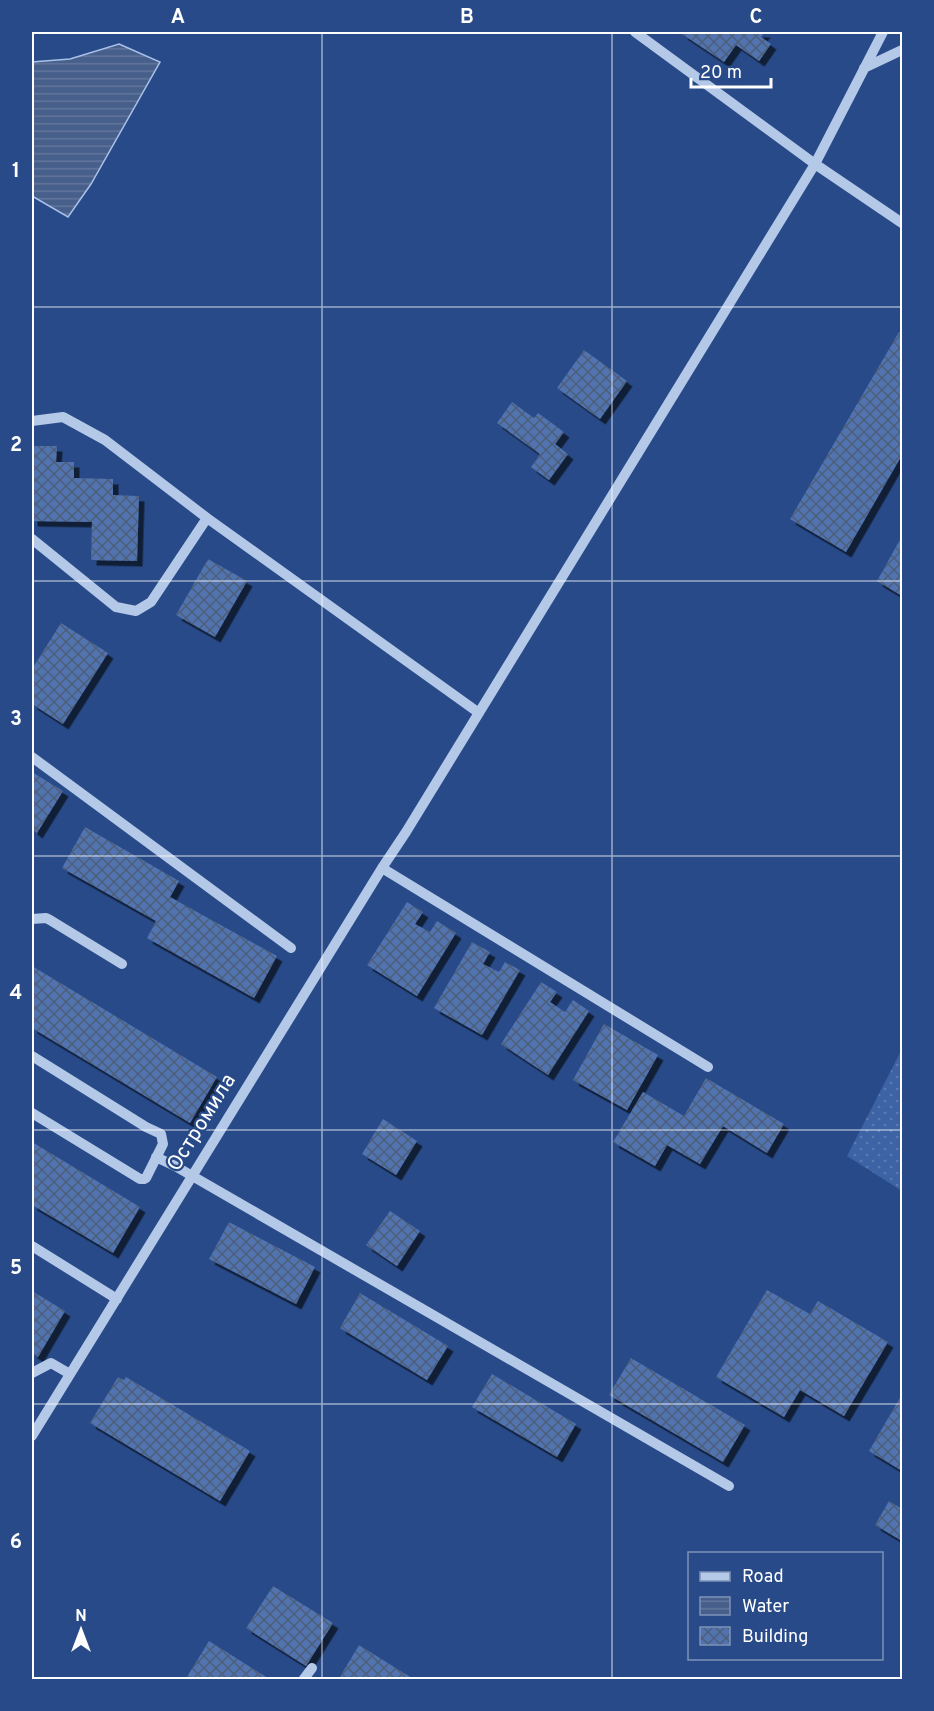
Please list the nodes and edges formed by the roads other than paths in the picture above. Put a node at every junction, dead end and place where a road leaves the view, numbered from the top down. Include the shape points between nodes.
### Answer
1 (635, 32) edge
2 (883, 32) edge
3 (903, 50) edge
4 (864, 68) junction
5 (815, 164) junction
6 (903, 223) edge
7 (32, 421) edge
8 (207, 518) junction
9 (32, 539) edge
10 (479, 713) junction
11 (32, 757) edge
12 (382, 868) junction
13 (32, 919) edge
14 (291, 948) dead end
15 (122, 964) dead end
16 (32, 1056) edge
17 (708, 1067) dead end
18 (32, 1113) edge
19 (156, 1157) junction
20 (192, 1176) junction
21 (32, 1246) edge
22 (117, 1299) junction
23 (32, 1373) edge
24 (70, 1374) junction
25 (32, 1436) edge
26 (729, 1486) dead end
27 (312, 1668) dead end
28 (303, 1680) edge

1 - 5 street
2 - 4 street, Остромила
3 - 4 street
4 - 5 street, Остромила
5 - 6 street
5 - 10 street, Остромила
7 - 8 street via 63,417 105,440
8 - 9 street via 151,602 136,611 116,607
8 - 10 street
10 - 12 street, Остромила
11 - 14 street
12 - 17 street
12 - 20 street, Остромила
13 - 15 street via 50,920
16 - 19 street via 161,1134 163,1144
18 - 19 street via 140,1179 146,1178
19 - 20 street
20 - 22 street, Остромила
20 - 26 street
21 - 22 street
22 - 24 street, Остромила
23 - 24 street via 51,1363
24 - 25 street, Остромила
27 - 28 street

